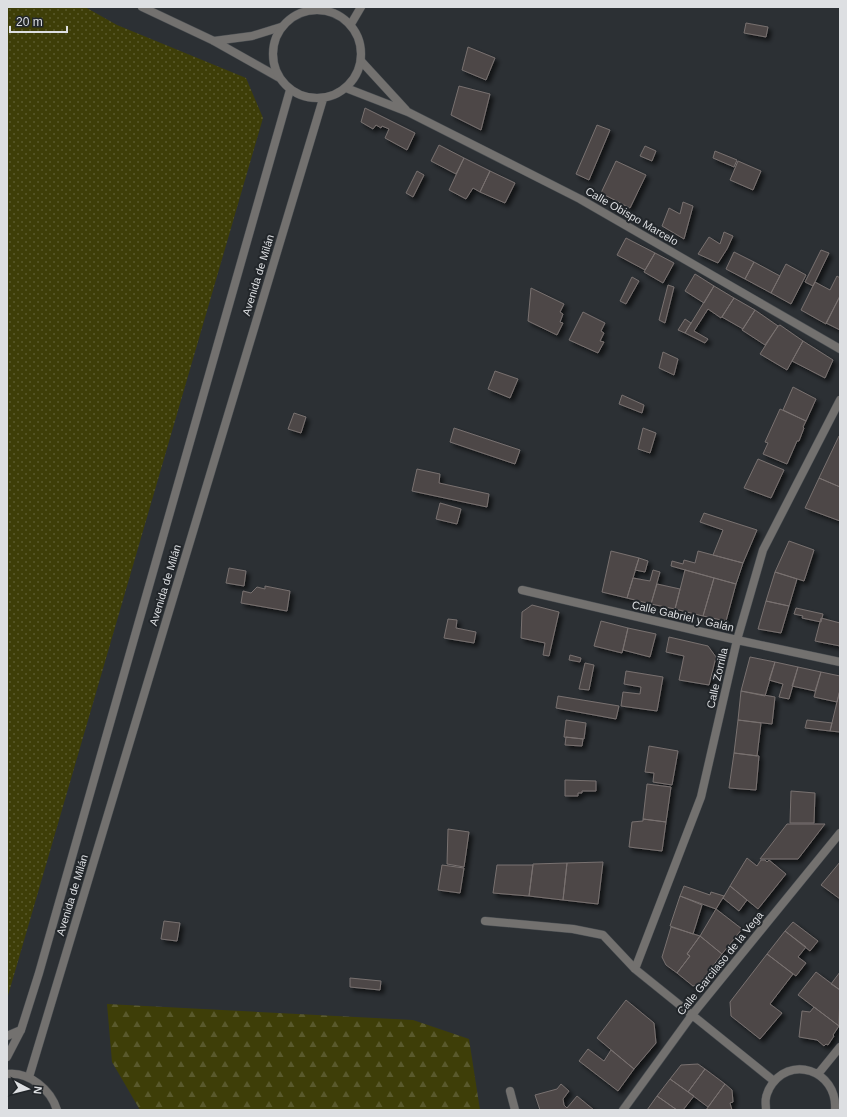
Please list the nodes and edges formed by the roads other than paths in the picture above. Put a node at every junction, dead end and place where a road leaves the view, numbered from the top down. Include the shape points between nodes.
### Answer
1 (142, 7) edge
2 (361, 7) edge
3 (331, 9) edge
4 (351, 24) junction
5 (281, 27) junction
6 (214, 41) junction
7 (361, 61) junction
8 (278, 77) junction
9 (346, 88) junction
10 (290, 90) junction
11 (323, 99) junction
12 (408, 112) junction
13 (840, 349) edge
14 (840, 400) edge
15 (522, 590) dead end
16 (737, 640) junction
17 (840, 662) edge
18 (840, 833) edge
19 (485, 921) dead end
20 (635, 969) junction
21 (692, 1015) junction
22 (21, 1030) junction
23 (7, 1036) edge
24 (840, 1047) edge
25 (7, 1056) edge
26 (7, 1074) edge
27 (818, 1074) junction
28 (29, 1078) junction
29 (774, 1081) junction
30 (510, 1091) dead end
31 (57, 1110) edge
32 (515, 1110) edge
33 (623, 1110) edge
34 (766, 1110) edge
35 (835, 1110) edge

1 - 6 street
2 - 4 street
3 - 4 street
3 - 5 street via 298,13
4 - 7 street via 360,40
5 - 6 street via 252,36
5 - 8 street via 272,51
6 - 8 street
7 - 9 street via 356,76
7 - 12 street, Calle Obispo Marcelo
8 - 10 street
9 - 11 street
9 - 12 street, Calle Obispo Marcelo
10 - 11 street via 306,98
10 - 22 street, Avenida de Milán via 40,973
11 - 28 street, Avenida de Milán
12 - 13 street, Calle Obispo Marcelo via 580,199
14 - 16 street, Calle Zorrilla via 763,550
15 - 16 street, Calle Gabriel y Galán
16 - 17 street, Calle Gabriel y Galán
16 - 20 street, Calle Zorrilla via 701,797
18 - 21 street, Calle Garcilaso de la Vega
19 - 20 street via 573,929 603,935
20 - 21 street
21 - 29 street
21 - 33 street, Calle Garcilaso de la Vega
22 - 23 street
22 - 25 street, Avenida de Milán
24 - 27 street
26 - 28 street
27 - 29 street via 806,1069 792,1070
27 - 35 street via 833,1090
28 - 31 street via 47,1091
29 - 34 street via 766,1096
30 - 32 street

